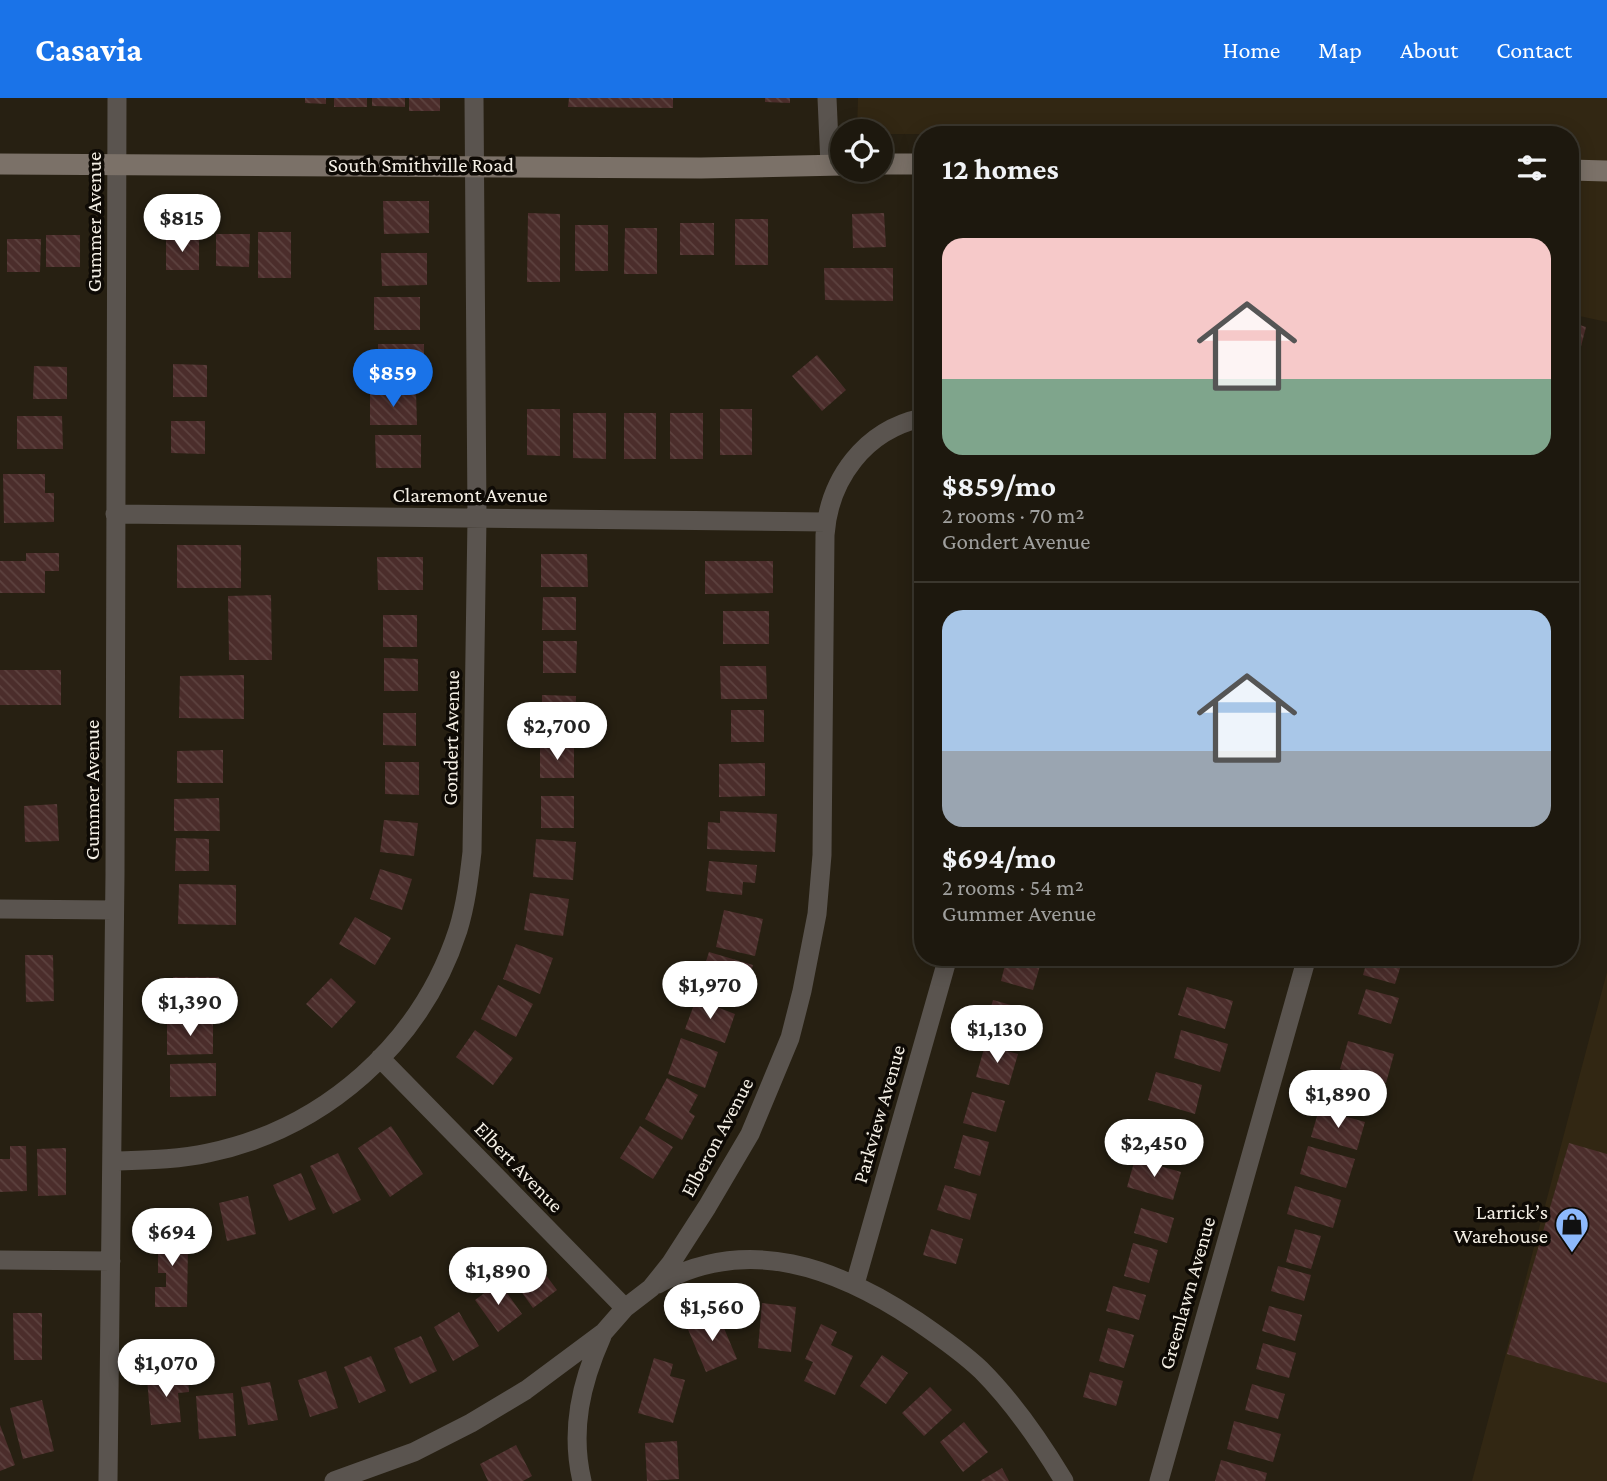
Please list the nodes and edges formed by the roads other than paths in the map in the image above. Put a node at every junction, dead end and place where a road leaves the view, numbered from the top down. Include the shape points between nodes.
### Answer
1 (117, 98) edge
2 (474, 98) edge
3 (827, 98) edge
4 (830, 120) edge
5 (117, 163) junction
6 (0, 164) edge
7 (893, 164) edge
8 (914, 164) edge
9 (830, 165) edge
10 (475, 166) junction
11 (1579, 170) edge
12 (1607, 171) edge
13 (914, 420) edge
14 (115, 514) junction
15 (477, 518) junction
16 (826, 522) junction
17 (0, 909) edge
18 (114, 910) junction
19 (945, 966) edge
20 (1304, 966) edge
21 (380, 1058) junction
22 (113, 1161) junction
23 (0, 1260) edge
24 (111, 1261) junction
25 (855, 1284) junction
26 (651, 1288) junction
27 (625, 1308) junction
28 (604, 1332) junction
29 (108, 1481) edge
30 (334, 1481) edge
31 (582, 1481) edge
32 (1065, 1481) edge
33 (1159, 1481) edge

1 - 5 street, Gummer Avenue
2 - 10 street, Gondert Avenue
3 - 4 street
5 - 6 main road, South Smithville Road
5 - 10 main road, South Smithville Road
5 - 14 street, Gummer Avenue
7 - 8 main road
9 - 10 main road, South Smithville Road
10 - 15 street, Gondert Avenue
11 - 12 main road
13 - 16 street, Elberon Avenue via 879,435 859,452 840,480
14 - 15 street, Claremont Avenue
14 - 18 street, Gummer Avenue
15 - 16 street, Claremont Avenue
15 - 21 street, Gondert Avenue via 472,852 467,891 444,965 424,1002
16 - 26 street, Elberon Avenue via 822,855 817,914 802,992 790,1038 750,1134
17 - 18 street
18 - 22 street, Gummer Avenue
19 - 25 street, Parkview Avenue
20 - 33 street, Greenlawn Avenue
21 - 22 street, Gondert Avenue via 348,1089 287,1128 209,1153
21 - 27 street, Elbert Avenue
22 - 24 street, Gummer Avenue
23 - 24 street
24 - 29 street, Gummer Avenue
25 - 26 street via 800,1265 732,1261 701,1266
25 - 32 street via 940,1336 980,1370 1019,1413
26 - 27 street, Elberon Avenue
27 - 28 street, Elberon Avenue
28 - 30 street, Elberon Avenue via 471,1423 414,1452
28 - 31 street via 587,1369 578,1410 576,1442

